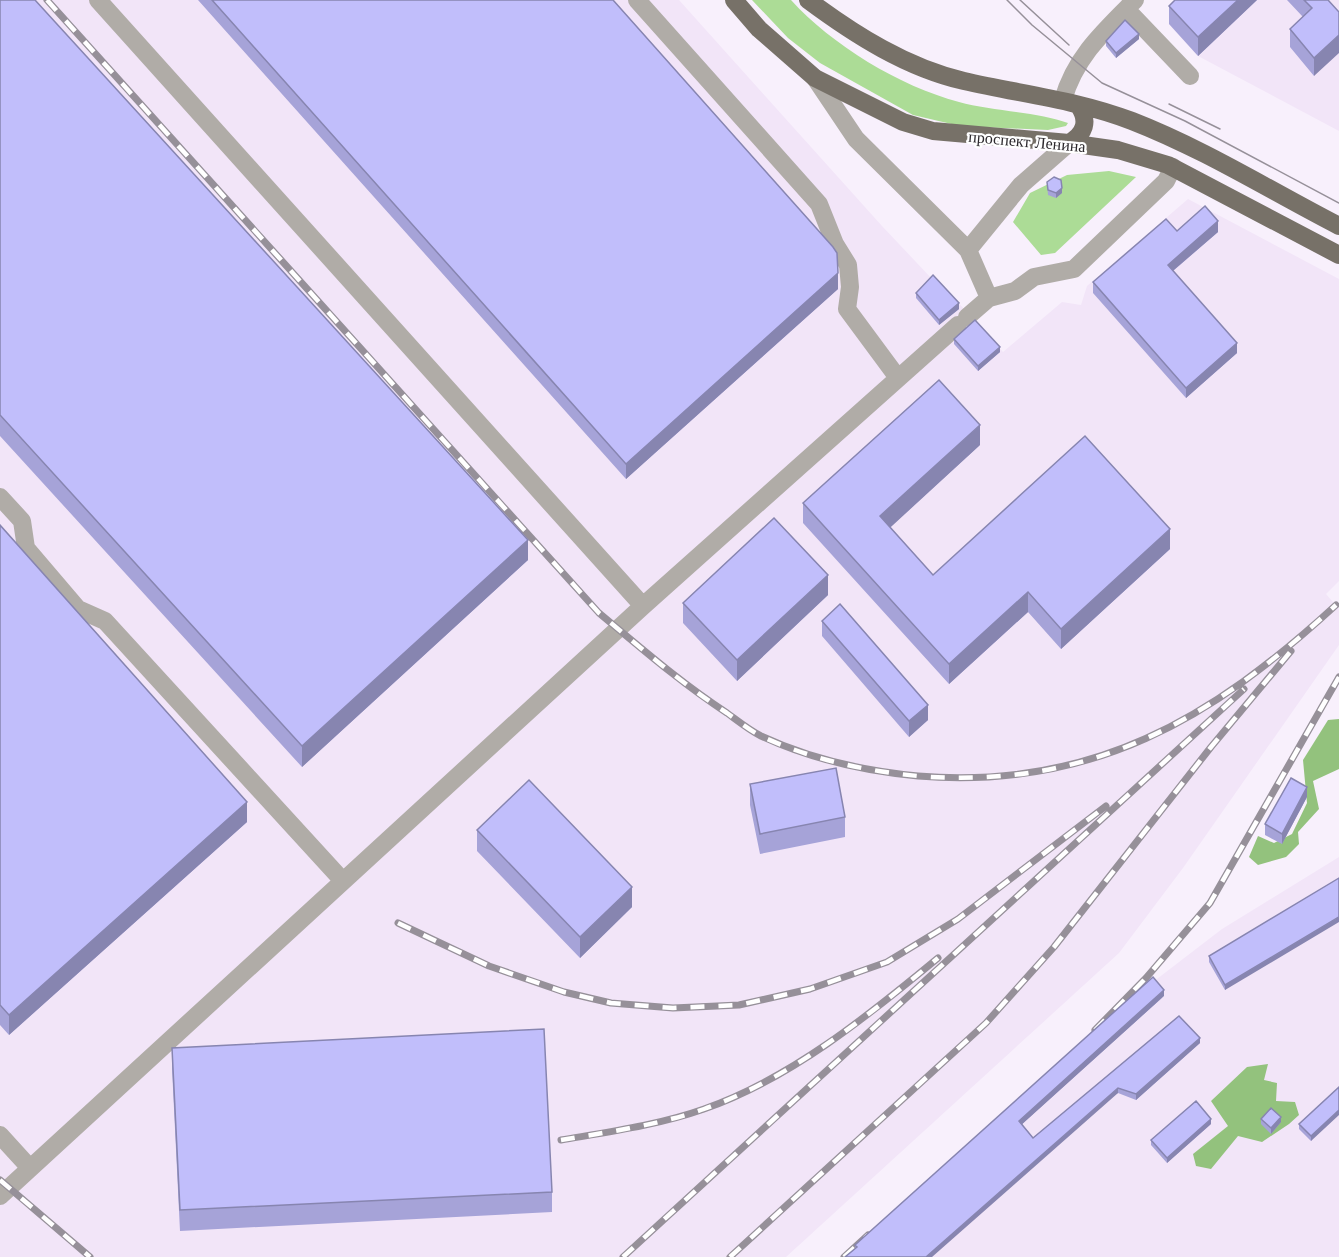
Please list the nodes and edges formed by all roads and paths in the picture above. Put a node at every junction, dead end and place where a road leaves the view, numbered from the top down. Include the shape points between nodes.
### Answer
1 (98, 0) edge
2 (637, 0) edge
3 (734, 0) edge
4 (808, 0) edge
5 (1130, 4) edge
6 (1190, 76) dead end
7 (815, 78) junction
8 (1071, 103) junction
9 (1069, 143) junction
10 (1170, 166) junction
11 (1339, 226) edge
12 (968, 250) junction
13 (1339, 255) edge
14 (989, 298) junction
15 (898, 378) junction
16 (0, 497) edge
17 (643, 606) junction
18 (344, 881) junction
19 (0, 1135) edge
20 (30, 1168) junction
21 (0, 1196) edge

1 - 17 street
2 - 15 street via 819,204 848,265 847,309
3 - 7 main road, проспект Ленина
4 - 8 main road via 914,65 963,81
5 - 6 street
5 - 8 street via 1082,56 1068,83
7 - 9 main road, проспект Ленина via 903,122 933,131
7 - 12 street via 856,139
8 - 9 main road via 1086,123 1082,134
8 - 11 main road via 1131,121 1177,141
9 - 10 main road, проспект Ленина via 1118,150
9 - 12 street via 1021,185
10 - 13 main road, проспект Ленина
10 - 14 street via 1166,181 1074,269 1034,277 1015,291
12 - 14 street
14 - 15 street
15 - 17 street
16 - 18 street via 22,521 26,548 78,609 105,621
17 - 18 street
18 - 20 street
19 - 20 street
20 - 21 street

